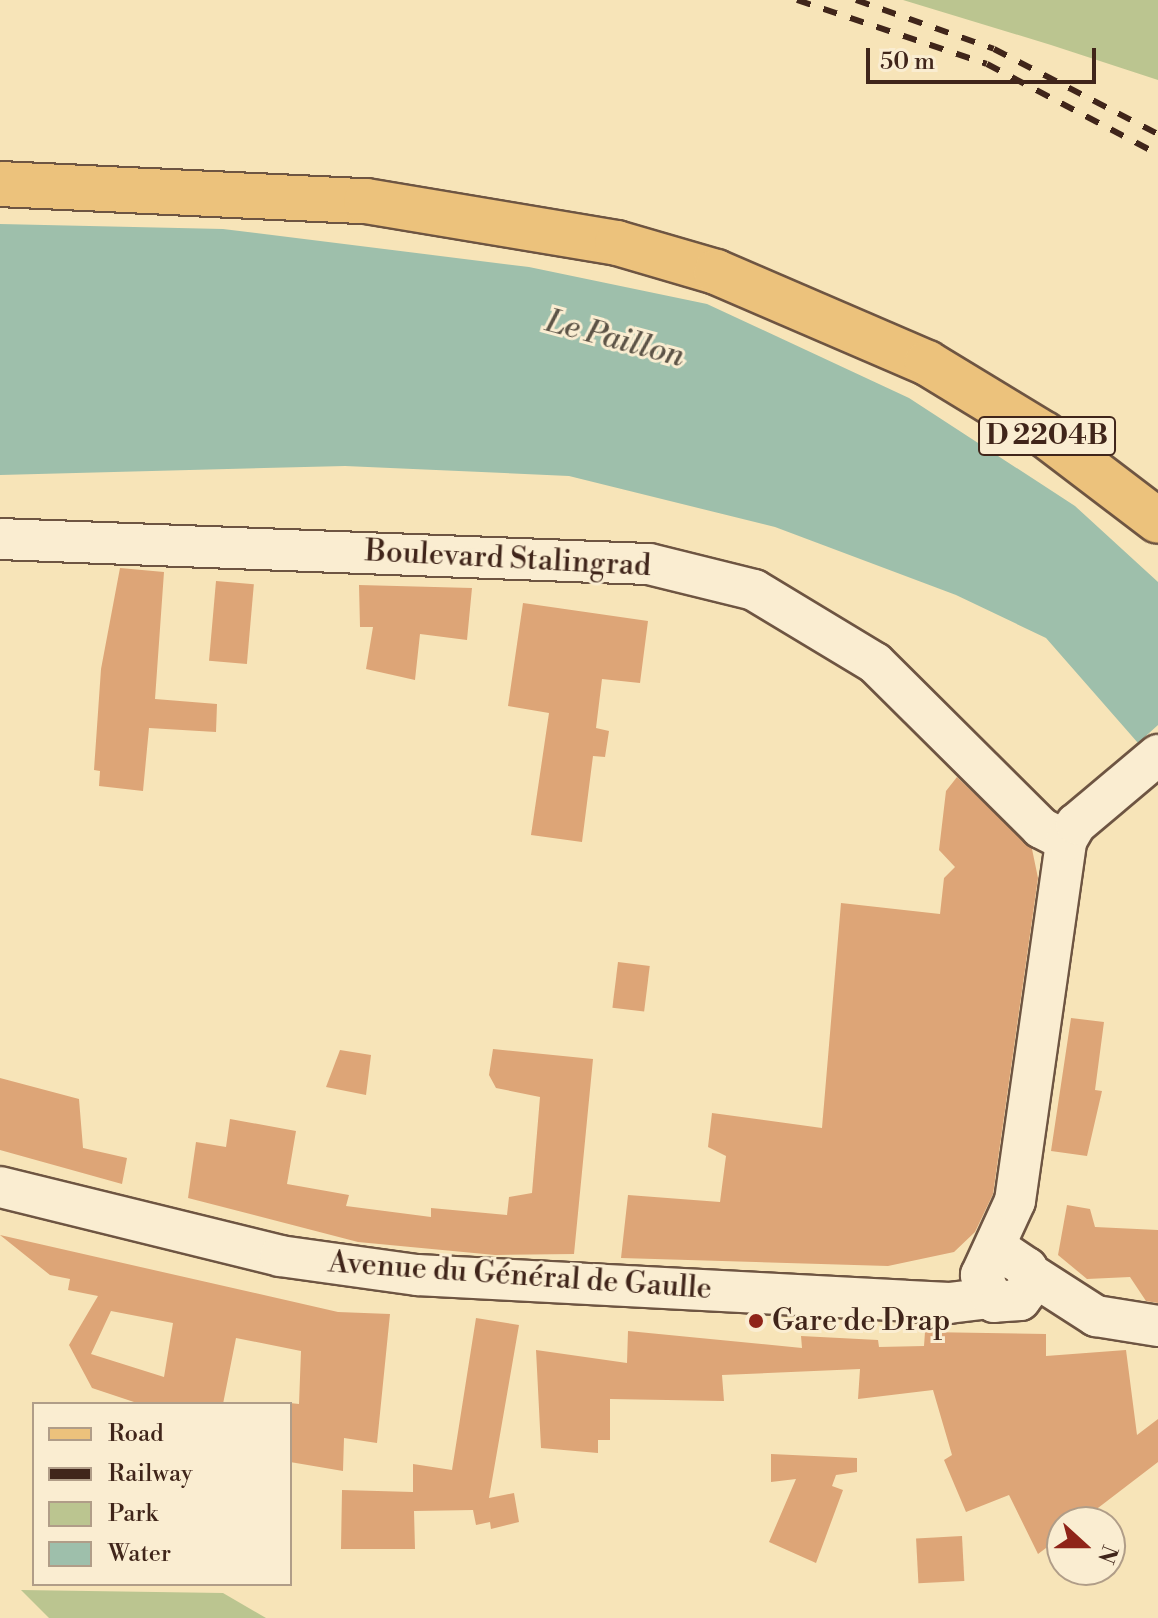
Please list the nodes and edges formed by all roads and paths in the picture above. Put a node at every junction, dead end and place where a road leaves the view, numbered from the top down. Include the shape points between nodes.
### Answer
1 (0, 164) edge
2 (0, 184) edge
3 (941, 354) junction
4 (1158, 494) edge
5 (1158, 521) edge
6 (0, 539) edge
7 (1158, 755) edge
8 (1066, 841) junction
9 (0, 1187) edge
10 (1006, 1277) junction
11 (1158, 1326) edge

1 - 3 main road via 228,171 514,199 725,252
2 - 3 main road via 250,193 505,220 716,272
3 - 4 main road, D 2204B via 1059,412
3 - 5 main road, D 2204B
6 - 8 street, Boulevard Stalingrad via 649,564 754,590 875,663 1041,828
7 - 8 street via 1091,810
8 - 10 street
9 - 10 street, Avenue du Général de Gaulle via 267,1254 417,1275 905,1296
10 - 11 street via 1096,1316

